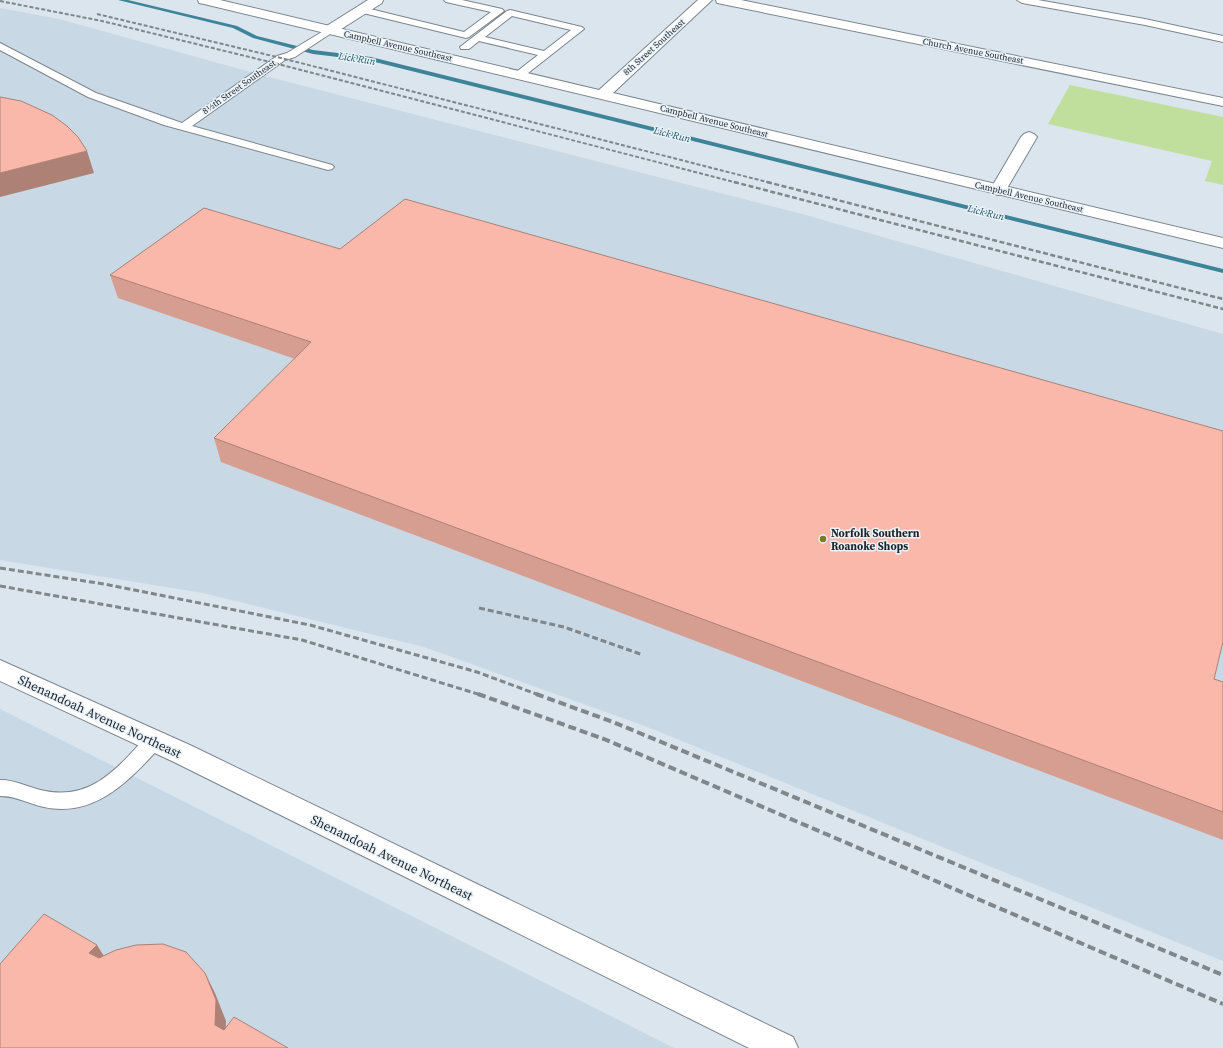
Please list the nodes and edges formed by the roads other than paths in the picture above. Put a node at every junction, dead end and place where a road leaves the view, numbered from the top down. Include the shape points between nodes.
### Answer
1 (204, 0) edge
2 (377, 0) edge
3 (449, 0) edge
4 (706, 0) edge
5 (722, 0) edge
6 (1022, 0) edge
7 (362, 10) junction
8 (330, 30) junction
9 (478, 38) junction
10 (1223, 39) edge
11 (0, 46) edge
12 (465, 47) dead end
13 (546, 54) junction
14 (519, 75) junction
15 (602, 94) junction
16 (1223, 102) edge
17 (184, 127) junction
18 (1029, 137) dead end
19 (328, 167) dead end
20 (998, 190) junction
21 (1223, 243) edge
22 (0, 670) edge
23 (154, 741) junction
24 (0, 788) edge
25 (782, 1048) edge

1 - 8 street, Campbell Avenue Southeast
2 - 7 street, 8½th Street Southeast
3 - 7 lane via 499,11 466,35
4 - 15 street, 8th Street Southeast
5 - 16 street, Church Avenue Southeast
6 - 10 lane
7 - 8 street, 8½th Street Southeast
8 - 14 street, Campbell Avenue Southeast
8 - 17 lane, 8½th Street Southeast via 291,55 278,60
9 - 12 lane
9 - 13 lane
9 - 13 lane via 510,14 579,30
11 - 17 lane via 87,94
13 - 14 lane
14 - 15 street, Campbell Avenue Southeast
15 - 20 street, Campbell Avenue Southeast
17 - 19 lane
18 - 20 street
20 - 21 street, Campbell Avenue Southeast
22 - 23 street, Shenandoah Avenue Northeast
23 - 24 lane via 117,781 94,795 72,801 44,799 13,787
23 - 25 street, Shenandoah Avenue Northeast

